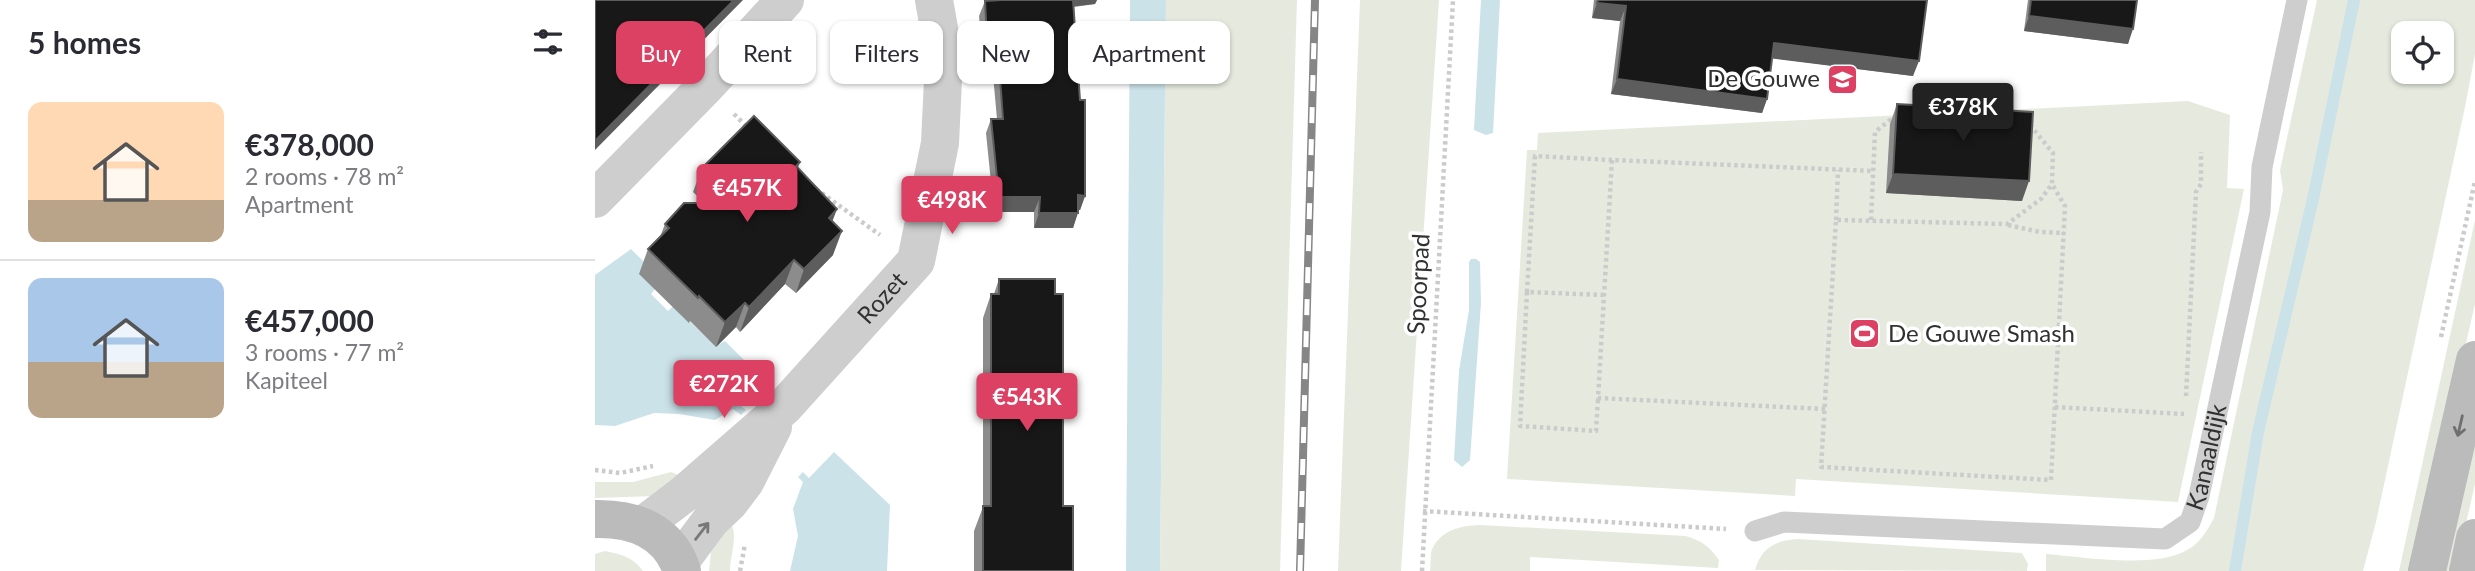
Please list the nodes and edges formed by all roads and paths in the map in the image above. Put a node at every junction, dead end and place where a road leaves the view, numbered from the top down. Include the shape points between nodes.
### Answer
1 (785, 0) edge
2 (934, 0) edge
3 (1453, 0) edge
4 (2297, 0) edge
5 (706, 86) junction
6 (1904, 120) edge
7 (2027, 122) edge
8 (754, 134) edge
9 (2201, 152) dead end
10 (1612, 160) junction
11 (1838, 170) junction
12 (1873, 171) junction
13 (2052, 184) junction
14 (816, 188) edge
15 (595, 199) edge
16 (1836, 220) junction
17 (1871, 220) junction
18 (2007, 225) junction
19 (2064, 233) junction
20 (916, 261) junction
21 (1527, 292) junction
22 (1604, 295) junction
23 (2475, 360) edge
24 (1598, 398) junction
25 (2185, 400) dead end
26 (784, 407) junction
27 (2055, 407) junction
28 (1825, 409) junction
29 (2185, 414) dead end
30 (1423, 511) junction
31 (595, 519) edge
32 (642, 526) junction
33 (1755, 531) joint
34 (2475, 538) edge
35 (681, 567) edge
36 (1422, 571) edge
37 (2427, 571) edge
38 (2467, 571) edge

1 - 5 street
2 - 20 street, Rozet via 943,80 940,143
3 - 30 path, Spoorpad
4 - 33 lane, Kanaaldijk via 2262,167 2260,212 2190,522 2165,539 1784,522
5 - 8 path
5 - 15 street
6 - 12 path via 1890,120 1875,132
7 - 13 path via 2053,153
9 - 25 path
10 - 11 path
10 - 21 path via 1535,156
10 - 22 path
11 - 12 path
11 - 16 path
12 - 17 path
13 - 18 path via 2041,199
13 - 19 path via 2065,206
14 - 20 path
16 - 17 path
16 - 28 path
17 - 18 path
18 - 19 path
19 - 27 path
20 - 26 street, Rozet
21 - 22 path
21 - 24 path via 1520,426 1596,431
22 - 24 path
23 -> 37 main road
24 - 28 path
26 - 32 street, Rozet
35 -> 26 street, Rozet via 711,520 745,482
27 - 28 path via 2051,480 1821,467
27 - 29 path
30 - 33 path
30 - 36 path, Spoorpad
31 - 32 main road via 617,518
32 - 35 main road via 670,548
34 - 38 main road

